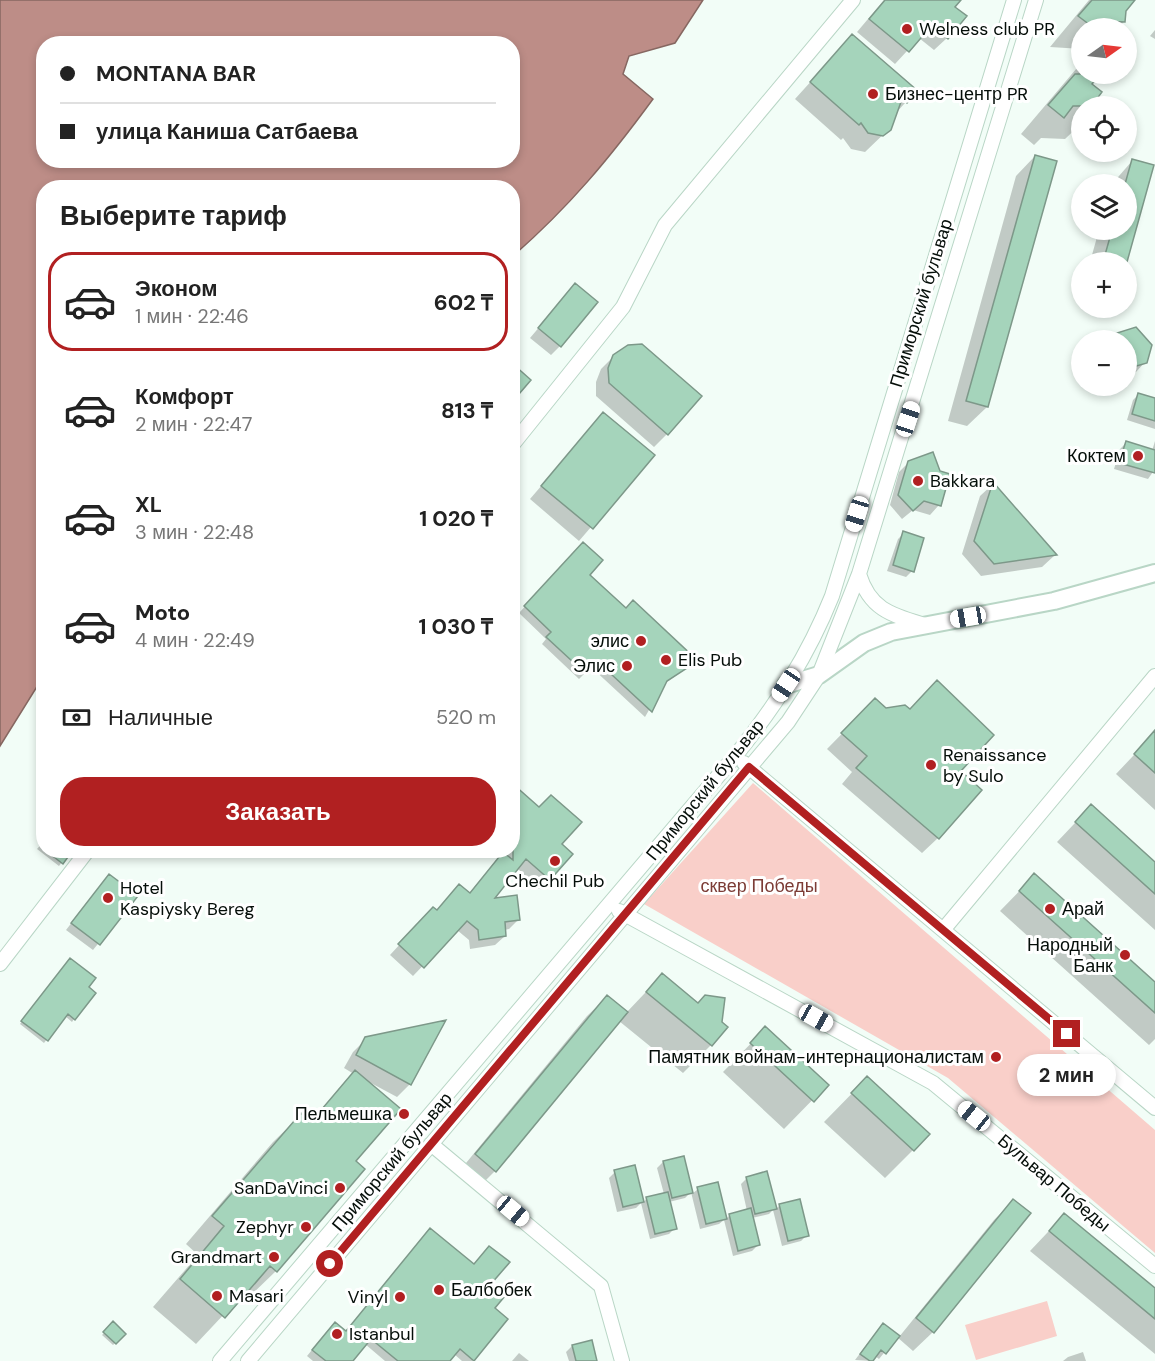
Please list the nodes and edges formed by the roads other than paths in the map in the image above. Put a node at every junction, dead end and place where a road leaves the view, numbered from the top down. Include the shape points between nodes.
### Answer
1 (853, 0) edge
2 (1014, 0) edge
3 (1036, 0) edge
4 (520, 435) edge
5 (1155, 573) edge
6 (859, 574) junction
7 (925, 625) junction
8 (819, 675) junction
9 (1155, 676) edge
10 (786, 685) junction
11 (736, 755) junction
12 (749, 767) junction
13 (82, 858) edge
14 (610, 905) junction
15 (625, 914) junction
16 (943, 930) junction
17 (0, 964) edge
18 (1155, 1108) edge
19 (431, 1144) junction
20 (1155, 1266) edge
21 (220, 1361) edge
22 (248, 1361) edge
23 (622, 1361) edge

1 - 4 street via 665,225 623,307
2 - 10 street, Приморский бульвар via 832,596 814,641
3 - 6 street, Приморский бульвар
5 - 7 main road via 1054,601
6 - 7 street via 864,590 876,606
6 - 8 street, Приморский бульвар
7 - 8 main road via 891,632 864,644
8 - 10 main road
8 - 12 street, Приморский бульвар via 788,722
9 - 16 street
10 - 11 street, Приморский бульвар
11 - 12 street
11 - 14 street, Приморский бульвар
12 - 15 street, Приморский бульвар
12 - 16 street
13 - 17 street
14 - 15 street, Бульвар Победы
14 - 21 street, Приморский бульвар
15 - 19 street, Приморский бульвар
15 - 20 street, Бульвар Победы via 933,1083
16 - 18 street
19 - 22 street, Приморский бульвар
19 - 23 street via 602,1286

